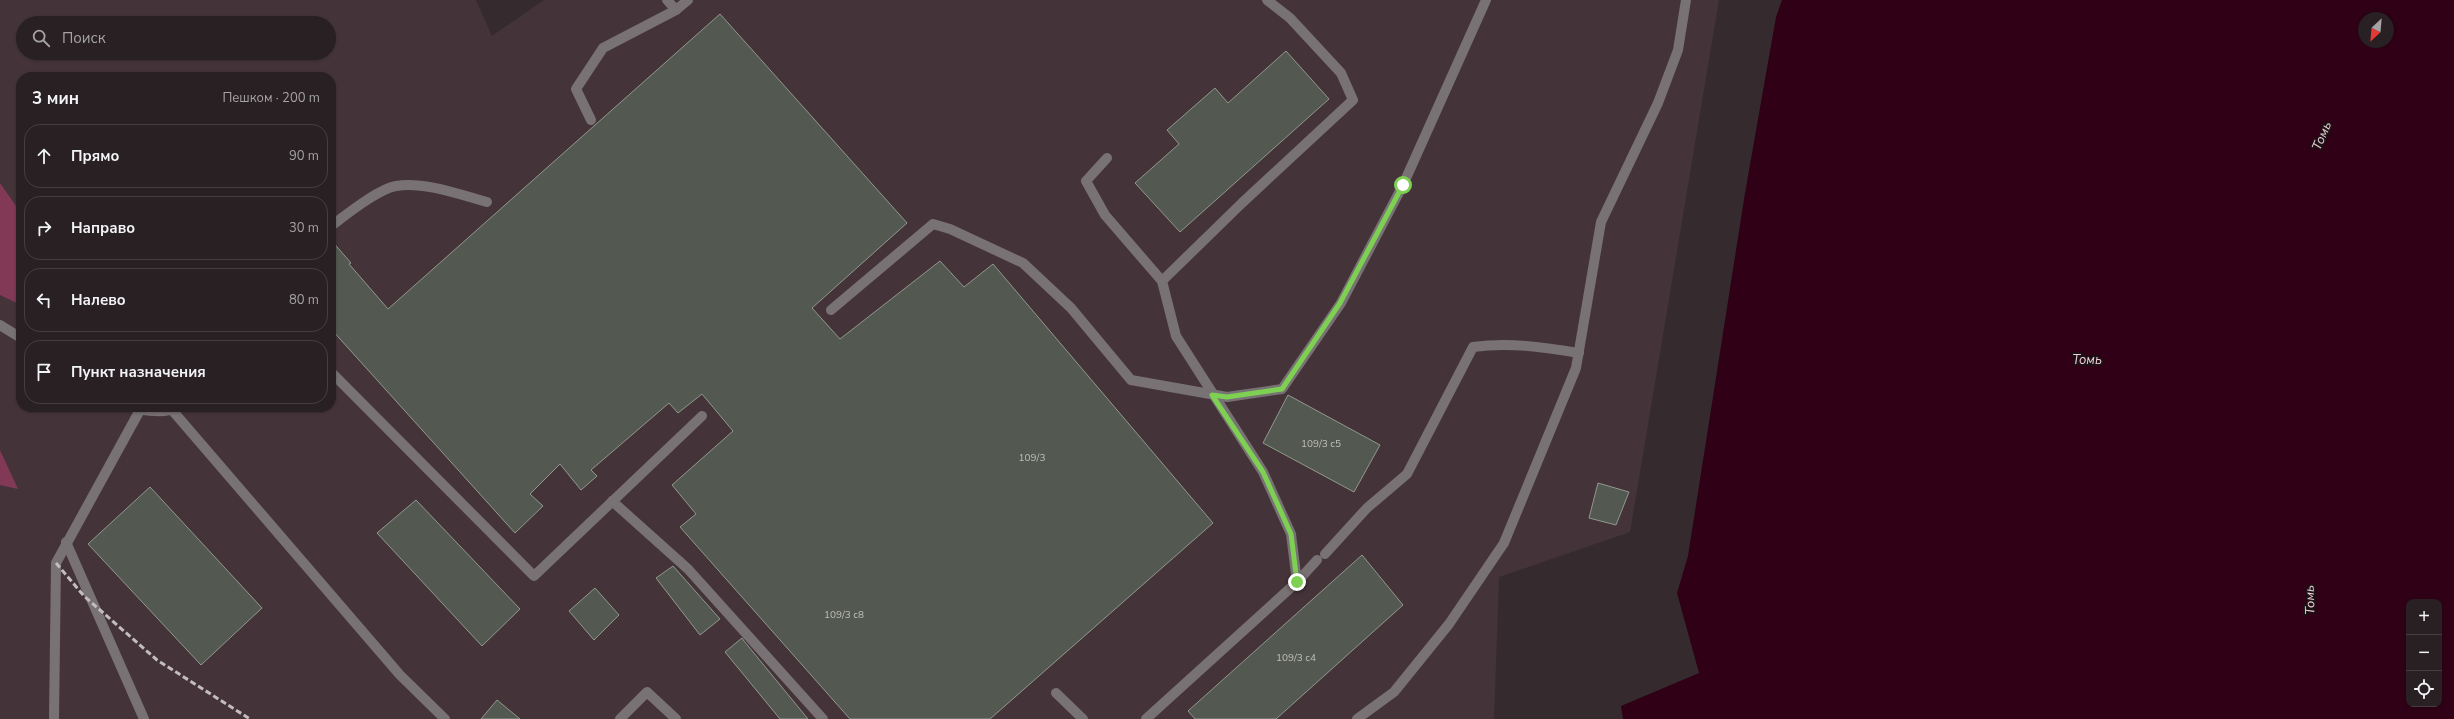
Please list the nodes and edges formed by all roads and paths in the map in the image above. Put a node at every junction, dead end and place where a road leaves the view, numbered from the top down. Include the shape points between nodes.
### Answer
1 (667, 0) edge
2 (688, 0) edge
3 (1267, 0) edge
4 (1486, 0) edge
5 (1686, 0) edge
6 (676, 10) junction
7 (591, 120) dead end
8 (1107, 158) dead end
9 (487, 202) dead end
10 (336, 222) edge
11 (1162, 281) junction
12 (831, 310) dead end
13 (0, 325) edge
14 (16, 335) edge
15 (1578, 353) junction
16 (336, 377) edge
17 (1212, 395) junction
18 (135, 412) edge
19 (178, 412) edge
20 (702, 416) dead end
21 (612, 501) junction
22 (66, 542) junction
23 (1297, 582) junction
24 (1056, 693) dead end
25 (54, 719) edge
26 (144, 719) edge
27 (445, 719) edge
28 (620, 719) edge
29 (676, 719) edge
30 (823, 719) edge
31 (1083, 719) edge
32 (1146, 719) edge
33 (1357, 719) edge

1 - 6 lane
2 - 6 lane
3 - 11 lane via 1290,18 1341,73 1353,100
4 - 17 lane via 1403,185 1340,303 1282,389 1227,397
5 - 15 lane via 1678,50 1658,103 1601,222
6 - 7 lane via 603,48 576,89
8 - 11 lane via 1086,181 1106,215
9 - 10 lane via 431,187 396,186 367,200
11 - 17 lane via 1176,336
12 - 17 lane via 933,224 950,229 1024,263 1072,308 1131,380
13 - 14 lane
15 - 23 lane via 1533,345 1497,344 1473,347 1407,474 1367,508
15 - 33 lane via 1576,368 1504,543 1449,624 1394,692
16 - 21 lane via 534,576
17 - 23 lane via 1263,472 1291,534
18 - 22 lane
19 - 27 lane via 400,675
20 - 21 lane
21 - 30 lane via 688,569
22 - 25 lane via 56,563
22 - 26 lane
23 - 32 lane
24 - 31 lane
28 - 29 lane via 647,692

